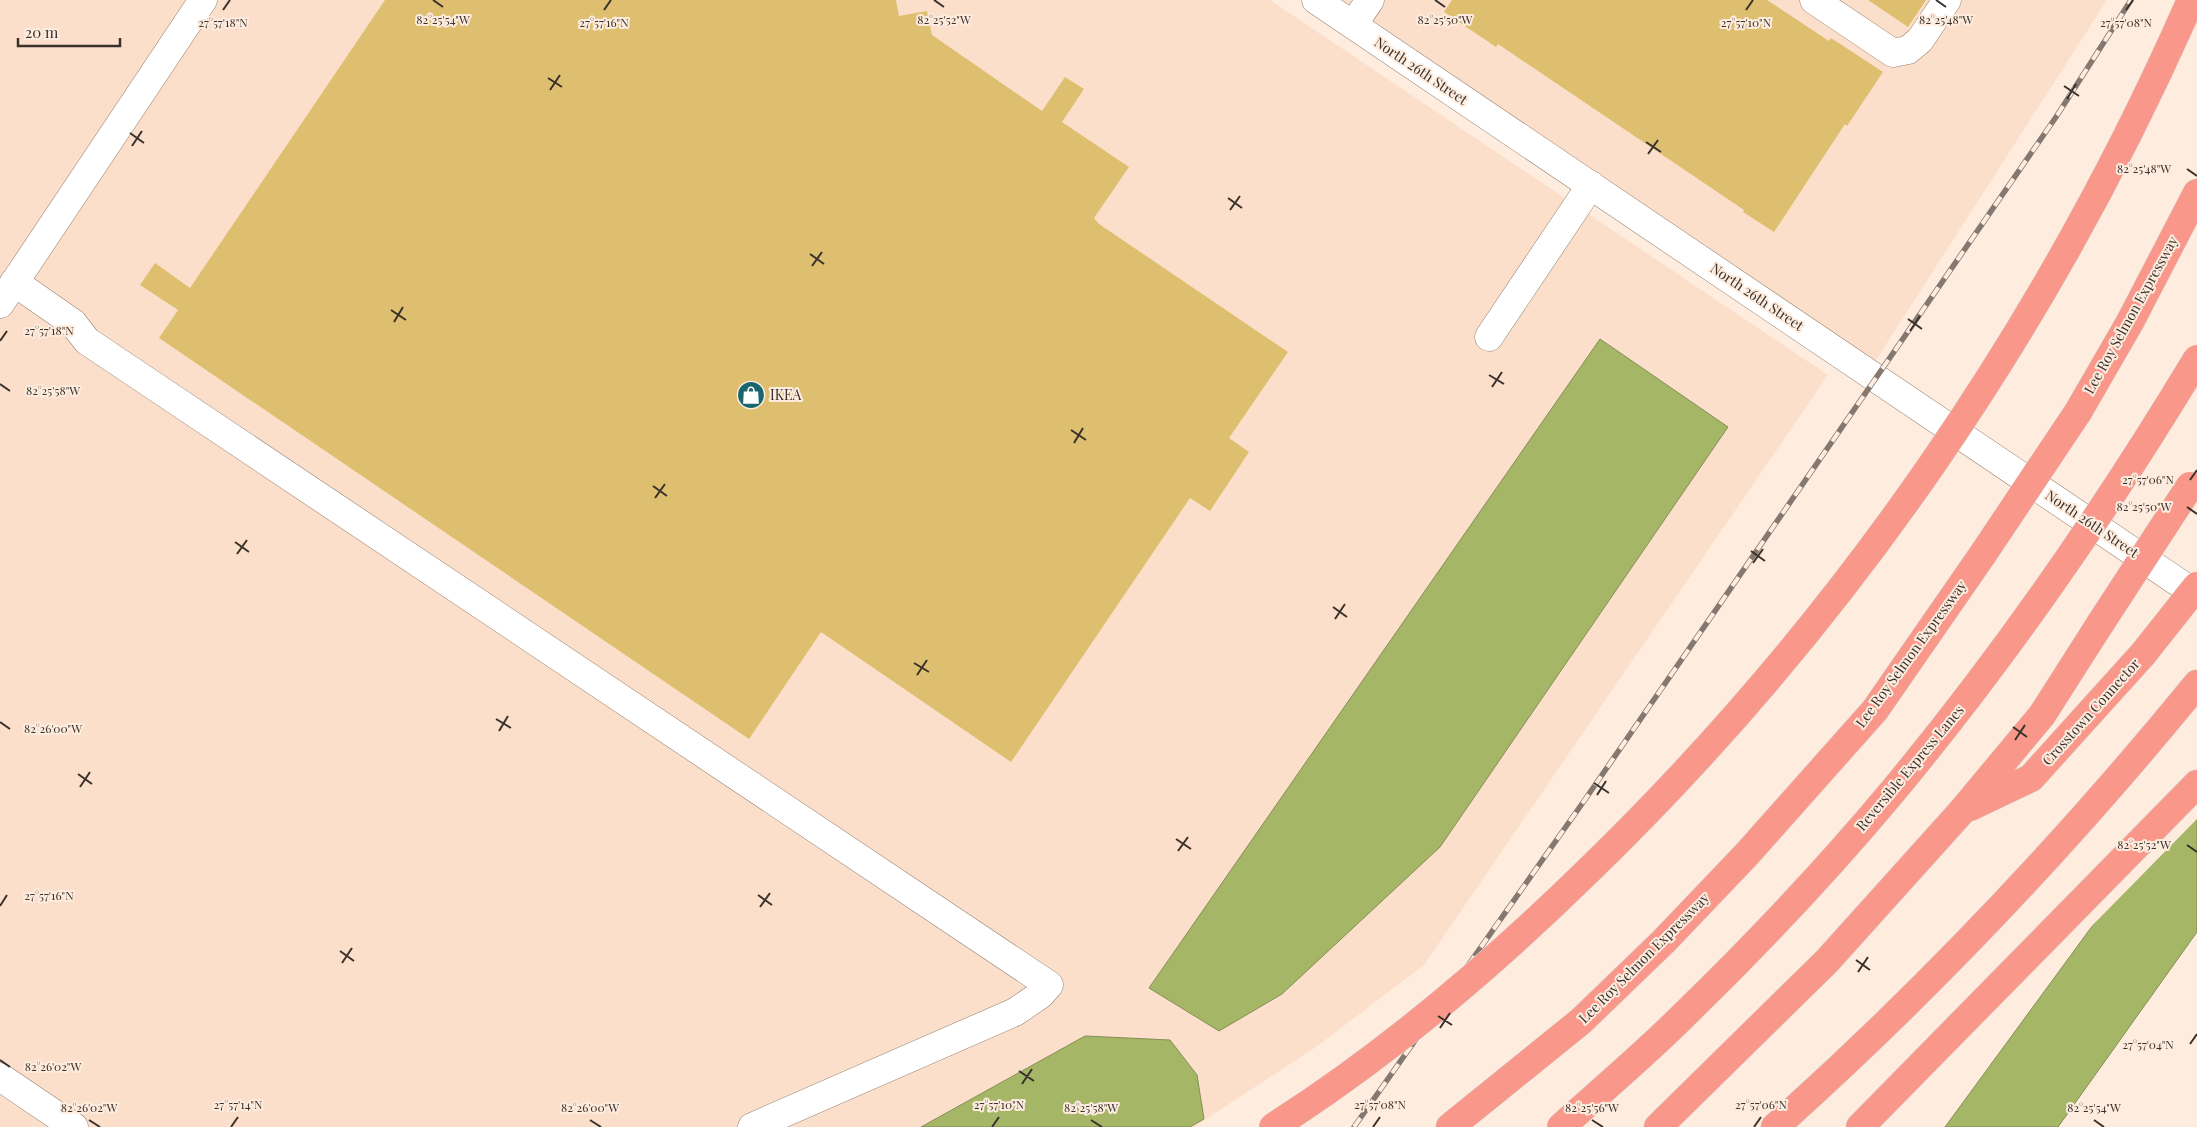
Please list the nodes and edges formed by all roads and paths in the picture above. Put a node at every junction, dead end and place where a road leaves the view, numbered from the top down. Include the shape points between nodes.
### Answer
1 (203, 0) edge
2 (1316, 0) edge
3 (1370, 0) edge
4 (1814, 0) edge
5 (1947, 0) edge
6 (2191, 0) edge
7 (1353, 24) junction
8 (1591, 185) junction
9 (2197, 193) edge
10 (4, 295) edge
11 (1489, 337) dead end
12 (2197, 359) edge
13 (2194, 481) edge
14 (2197, 586) edge
15 (2197, 596) edge
16 (2197, 684) edge
17 (2197, 784) edge
18 (1962, 811) junction
19 (0, 1077) edge
20 (74, 1127) edge
21 (752, 1127) edge
22 (1273, 1127) edge
23 (1450, 1127) edge
24 (1561, 1127) edge
25 (1658, 1127) edge
26 (1775, 1127) edge
27 (1860, 1127) edge

1 - 10 street
2 - 7 street, North 26th Street
3 - 7 street
4 - 5 street via 1893,53 1908,50 1920,40
6 - 22 highway, bridge via 2126,141 2041,295 1946,445 1826,610 1701,757 1557,901 1473,978 1394,1043
7 - 8 street, North 26th Street
8 - 11 street
8 - 15 street, North 26th Street
9 - 23 highway, Lee Roy Selmon Expressway, bridge via 2130,322 2078,412 1874,710 1747,854 1664,941 1581,1021
10 - 21 street via 74,323 87,341 1048,985 1040,995 1014,1012
12 - 24 highway, Reversible Express Lanes, bridge via 2140,453 2048,590 1982,681 1892,792 1802,894 1684,1016
13 - 18 highway, bridge via 2042,715
14 - 18 highway, Crosstown Connector, bridge via 2143,654 2031,778
16 - 26 highway via 2081,820 1953,958
17 - 27 highway
18 - 25 highway via 1827,961
19 - 20 street

